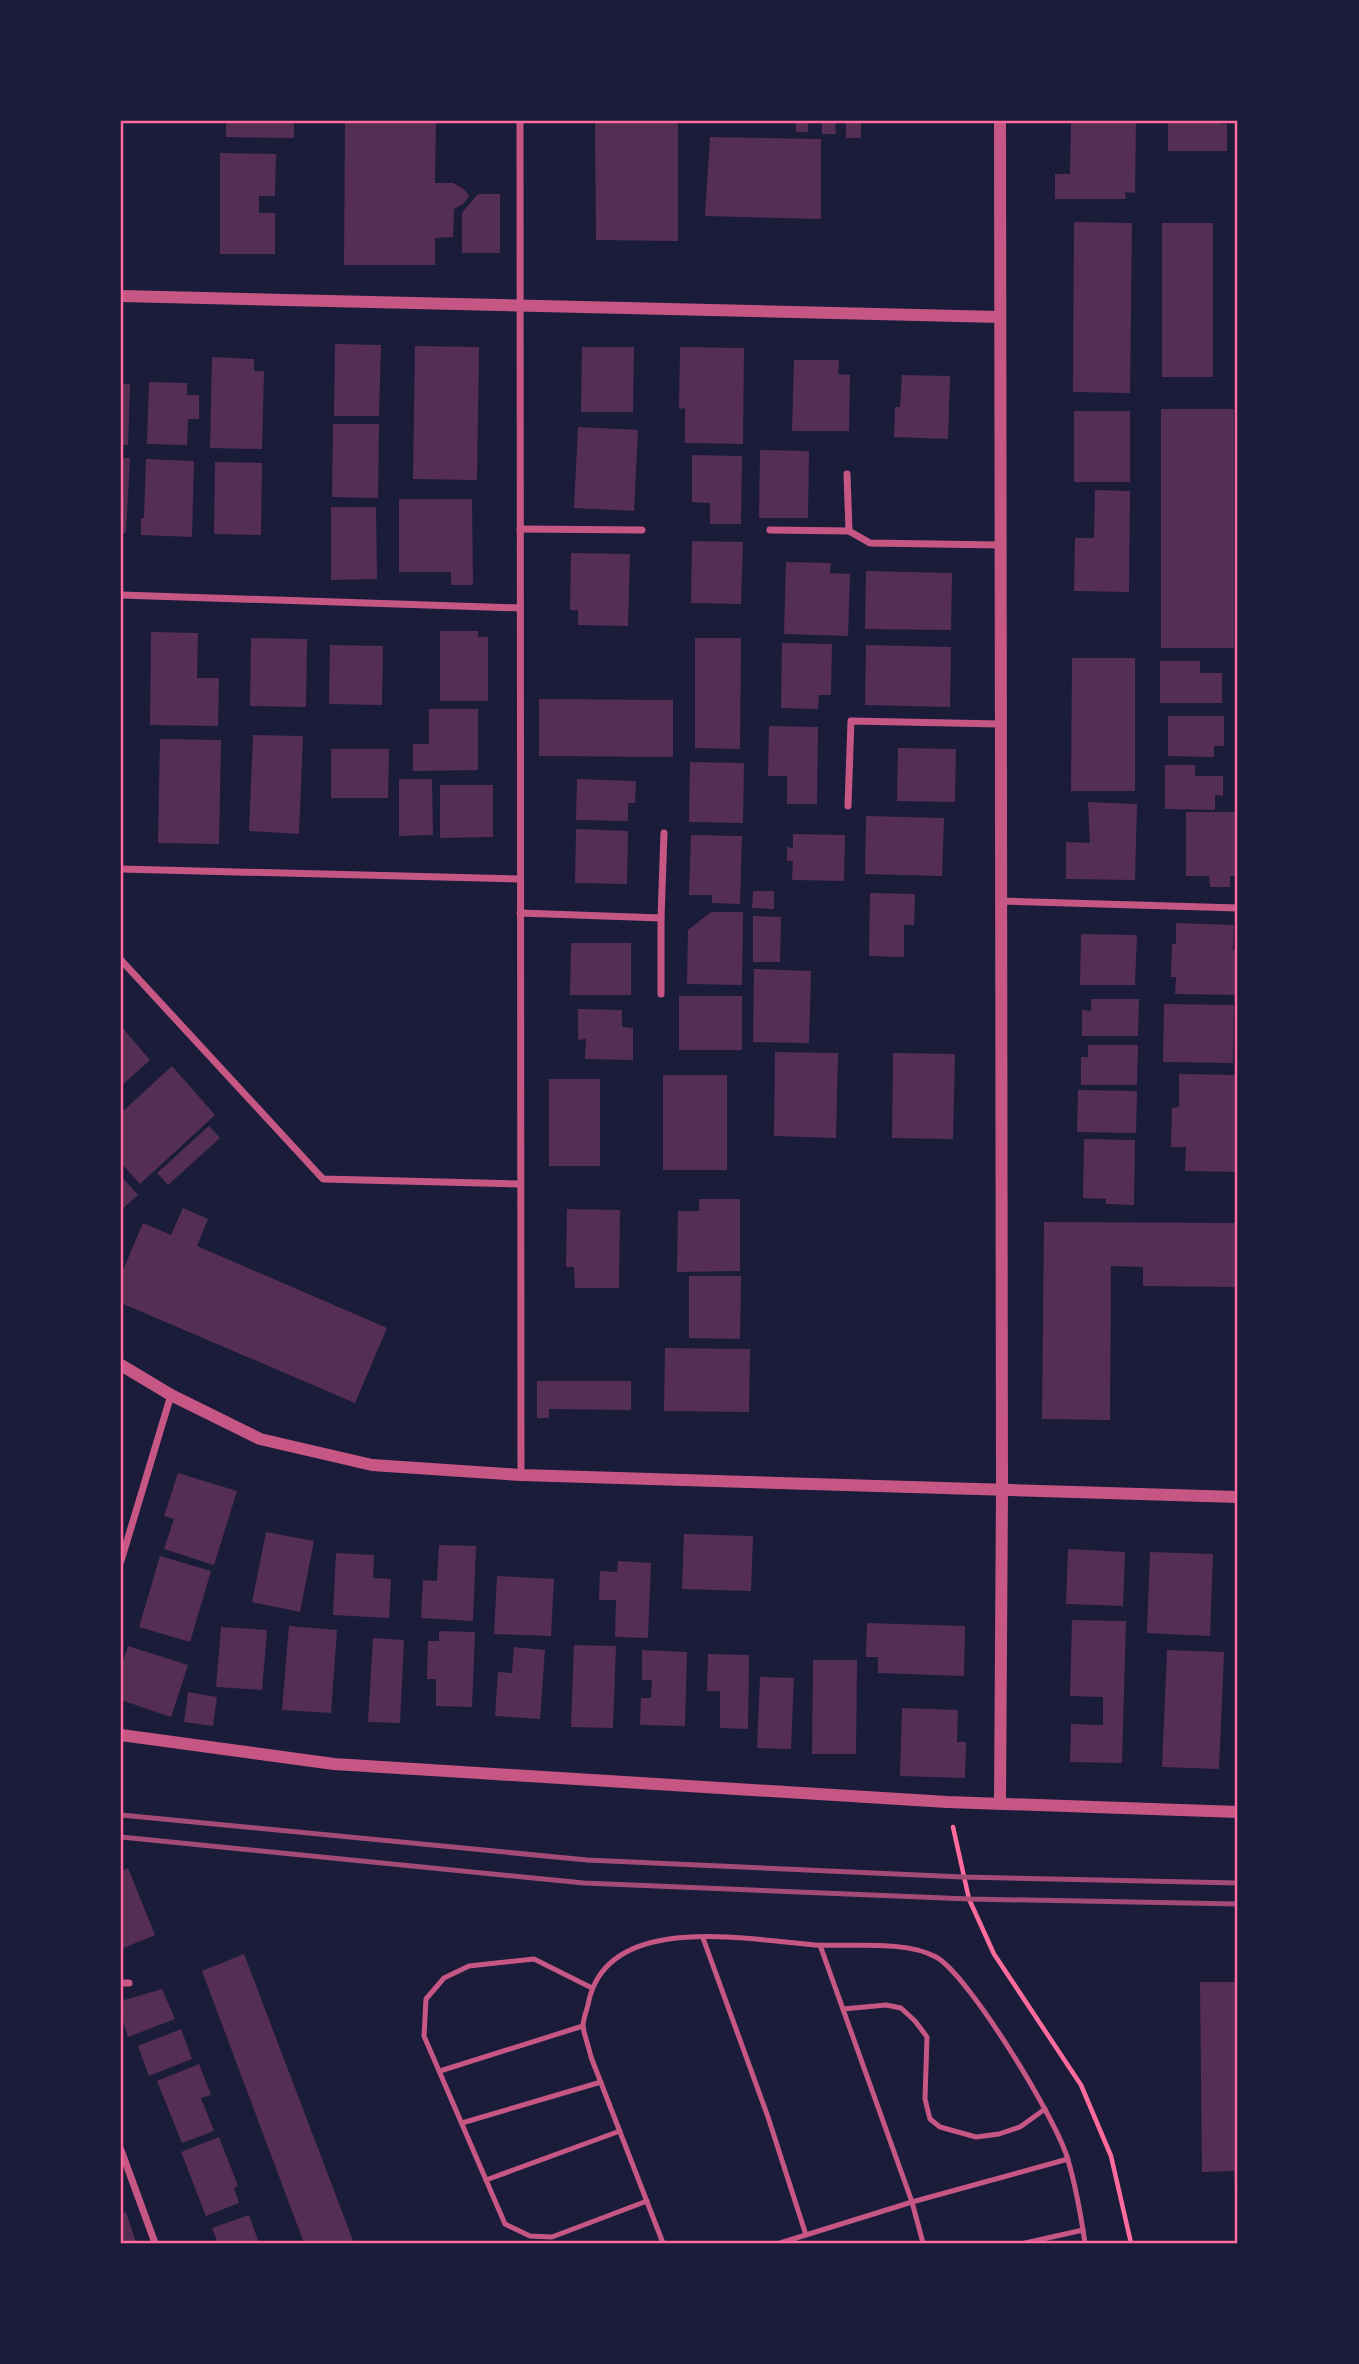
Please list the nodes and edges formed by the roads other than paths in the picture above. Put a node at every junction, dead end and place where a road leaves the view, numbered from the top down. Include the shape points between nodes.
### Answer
1 (520, 121) edge
2 (1000, 121) edge
3 (121, 296) edge
4 (520, 306) junction
5 (1000, 317) junction
6 (847, 474) dead end
7 (520, 529) junction
8 (642, 530) dead end
9 (770, 530) dead end
10 (849, 531) junction
11 (1000, 545) junction
12 (121, 595) edge
13 (520, 608) junction
14 (1000, 724) junction
15 (848, 806) dead end
16 (664, 833) dead end
17 (121, 869) edge
18 (520, 879) junction
19 (1000, 901) junction
20 (1238, 908) edge
21 (520, 913) junction
22 (661, 918) junction
23 (121, 960) edge
24 (661, 994) dead end
25 (520, 1184) junction
26 (121, 1365) edge
27 (171, 1395) junction
28 (521, 1475) junction
29 (1003, 1489) junction
30 (1238, 1497) edge
31 (121, 1561) edge
32 (121, 1735) edge
33 (1000, 1802) junction
34 (1238, 1812) edge
35 (703, 1938) junction
36 (820, 1945) junction
37 (592, 1988) junction
38 (843, 2010) junction
39 (583, 2026) junction
40 (439, 2071) junction
41 (601, 2082) junction
42 (1045, 2109) junction
43 (462, 2123) junction
44 (620, 2132) junction
45 (121, 2150) edge
46 (1068, 2159) junction
47 (486, 2179) junction
48 (647, 2201) junction
49 (912, 2202) junction
50 (1083, 2230) junction
51 (806, 2235) junction
52 (155, 2243) edge
53 (663, 2243) edge
54 (780, 2243) edge
55 (923, 2243) edge
56 (1025, 2243) edge
57 (1085, 2243) edge

1 - 4 street
2 - 5 street
3 - 4 street
4 - 5 street
4 - 7 street
5 - 11 street
6 - 10 street
7 - 8 street
7 - 13 street
9 - 10 street
10 - 11 street via 870,543
11 - 14 street
12 - 13 street
13 - 18 street
14 - 15 street via 851,721
14 - 19 street
16 - 22 street
17 - 18 street
18 - 21 street
19 - 20 street
19 - 29 street
21 - 22 street
21 - 25 street
22 - 24 street
23 - 25 street via 323,1179
25 - 28 street
26 - 27 street
27 - 28 street via 260,1439 372,1465
27 - 31 street
28 - 29 street
29 - 30 street
29 - 33 street
32 - 33 street via 334,1764
33 - 34 street
35 - 36 lane
35 - 37 lane via 640,1944 612,1960
35 - 51 lane
36 - 38 lane
36 - 42 lane via 901,1947 936,1957 986,2014
37 - 39 lane
37 - 40 lane via 534,1959 469,1966 444,1978 426,1999 424,2036
38 - 42 lane via 886,2005 901,2008 915,2021 927,2037 925,2099 930,2119 940,2127 976,2137 999,2134 1020,2127
38 - 49 lane
39 - 40 lane
39 - 41 lane
40 - 43 lane
41 - 43 lane
41 - 44 lane
42 - 46 lane
43 - 47 lane
44 - 47 lane
44 - 48 lane
45 - 52 street
46 - 49 lane
46 - 50 lane
47 - 48 lane via 505,2224 530,2236 552,2237
48 - 53 lane
49 - 51 lane
49 - 55 lane
50 - 56 lane
50 - 57 lane
51 - 54 lane

